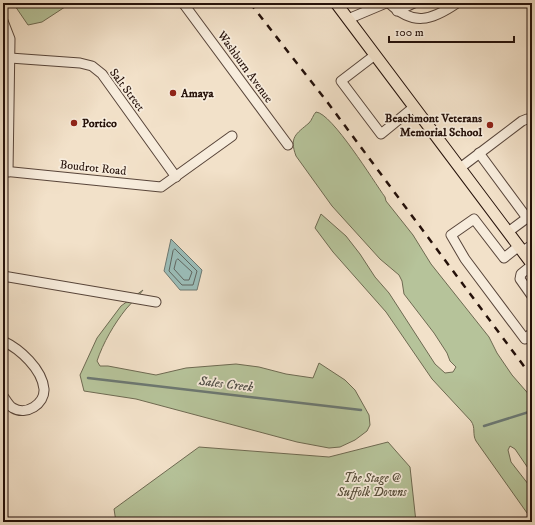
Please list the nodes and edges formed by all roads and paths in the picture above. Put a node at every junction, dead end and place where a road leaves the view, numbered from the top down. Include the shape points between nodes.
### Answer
1 (183, 3) edge
2 (336, 3) edge
3 (387, 3) edge
4 (414, 3) edge
5 (457, 3) edge
6 (397, 11) junction
7 (348, 19) junction
8 (3, 21) edge
9 (375, 55) junction
10 (10, 58) junction
11 (414, 107) junction
12 (532, 121) edge
13 (232, 136) dead end
14 (288, 145) dead end
15 (479, 153) junction
16 (460, 168) junction
17 (6, 172) edge
18 (176, 177) junction
19 (530, 216) edge
20 (508, 232) junction
21 (532, 245) edge
22 (521, 249) junction
23 (532, 264) edge
24 (3, 276) edge
25 (532, 296) edge
26 (156, 302) dead end
27 (532, 333) edge
28 (3, 341) edge
29 (3, 396) edge

1 - 14 street, Washburn Avenue
2 - 7 main road
3 - 6 street
3 - 7 street
4 - 6 street
5 - 6 street via 425,19 411,18
7 - 9 main road
8 - 10 street via 10,39
9 - 11 main road
9 - 11 street via 341,81 381,134
10 - 17 street
10 - 18 street, Salt Street via 92,66 102,74
11 - 16 main road
12 - 15 street via 522,121
13 - 18 street, Boudrot Road
15 - 16 street
15 - 19 street
16 - 20 main road
17 - 18 street, Boudrot Road via 161,187
19 - 20 street
20 - 22 main road
21 - 22 street
22 - 23 main road
22 - 27 street via 504,258 474,219 451,235 525,339
23 - 25 street via 521,274 520,279
24 - 26 street
28 - 29 street via 16,347 36,369 44,390 40,402 30,410 12,408

